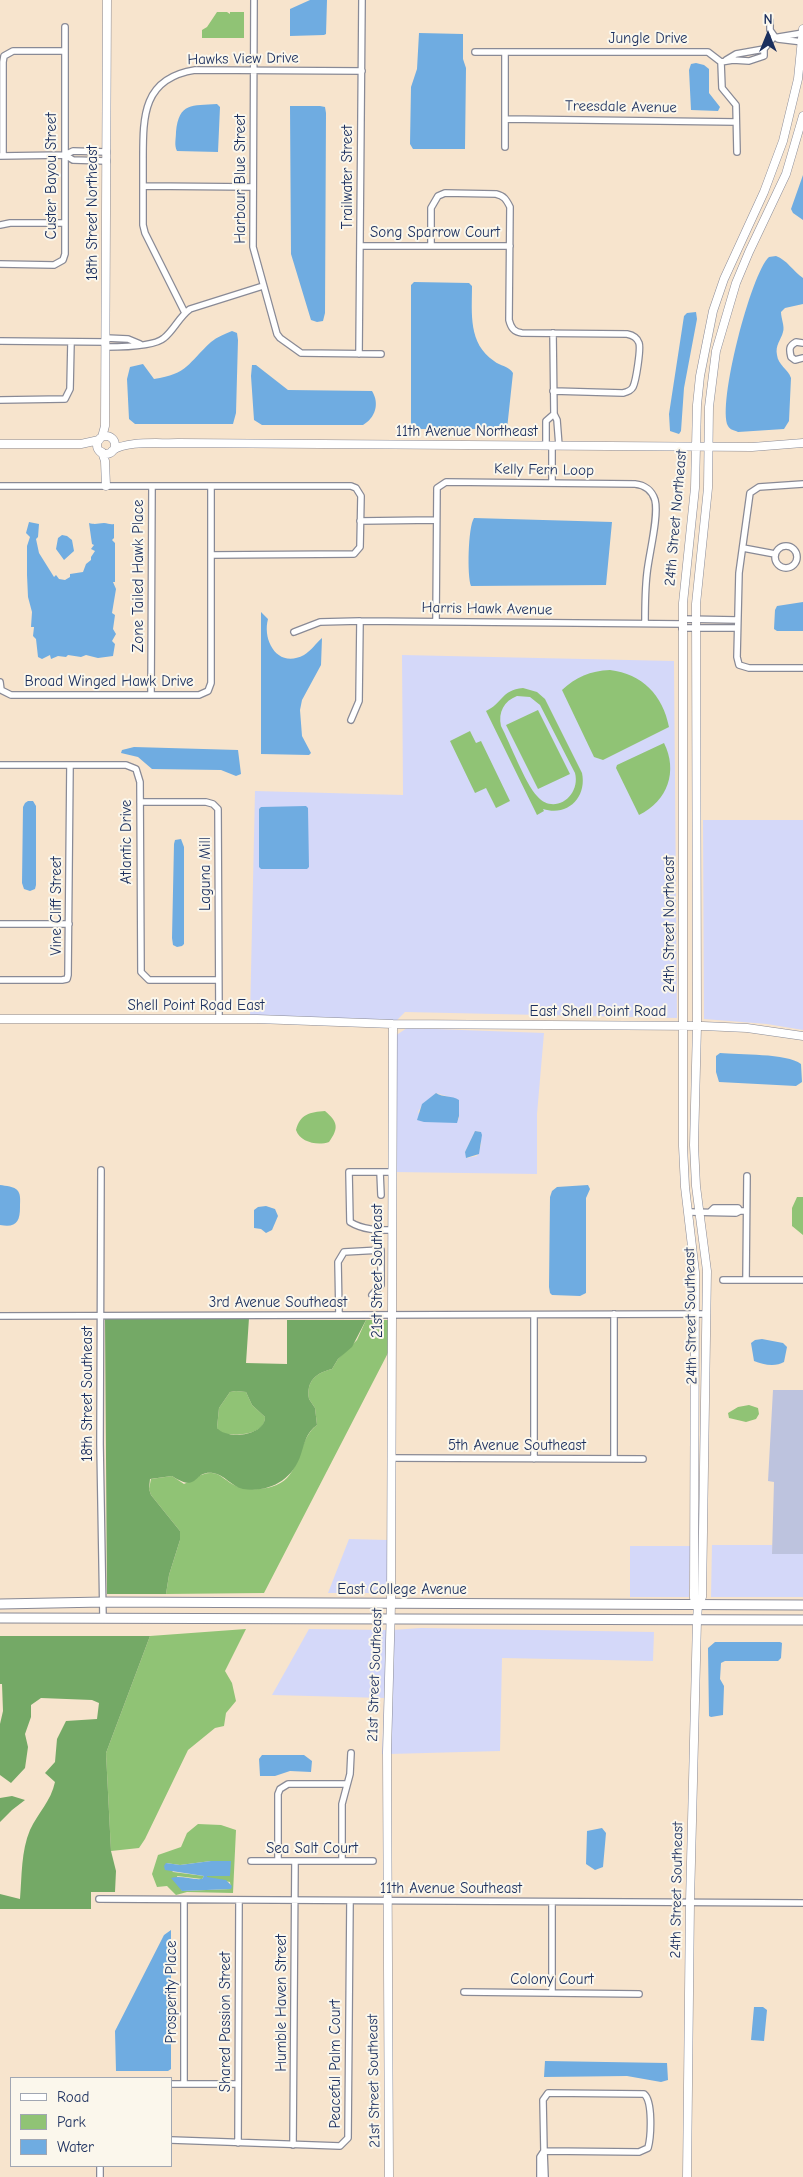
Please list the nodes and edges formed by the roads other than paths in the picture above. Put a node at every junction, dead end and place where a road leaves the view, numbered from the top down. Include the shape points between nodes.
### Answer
1 (108, 0) edge
2 (254, 0) edge
3 (362, 0) edge
4 (770, 20) dead end
5 (65, 27) dead end
6 (803, 29) edge
7 (774, 37) junction
8 (803, 37) edge
9 (769, 42) junction
10 (65, 51) junction
11 (475, 52) dead end
12 (505, 52) junction
13 (721, 62) junction
14 (254, 70) junction
15 (362, 71) junction
16 (803, 116) edge
17 (505, 118) junction
18 (736, 122) junction
19 (505, 147) dead end
20 (107, 152) junction
21 (737, 152) dead end
22 (65, 155) junction
23 (2, 156) edge
24 (107, 161) junction
25 (143, 186) junction
26 (253, 187) junction
27 (65, 222) junction
28 (0, 225) edge
29 (360, 246) junction
30 (431, 246) junction
31 (510, 246) junction
32 (0, 264) edge
33 (263, 286) junction
34 (185, 313) junction
35 (553, 332) junction
36 (122, 339) junction
37 (0, 341) edge
38 (70, 342) junction
39 (106, 342) junction
40 (803, 343) edge
41 (140, 344) junction
42 (121, 347) junction
43 (359, 354) junction
44 (381, 354) dead end
45 (803, 358) edge
46 (553, 391) junction
47 (0, 400) edge
48 (554, 414) junction
49 (106, 438) junction
50 (803, 443) edge
51 (0, 444) edge
52 (82, 444) junction
53 (131, 445) junction
54 (552, 446) junction
55 (696, 447) junction
56 (708, 447) junction
57 (106, 452) junction
58 (552, 483) junction
59 (803, 484) edge
60 (0, 486) edge
61 (106, 486) junction
62 (152, 486) junction
63 (211, 486) junction
64 (436, 520) junction
65 (360, 521) junction
66 (743, 548) junction
67 (774, 554) junction
68 (211, 555) junction
69 (695, 619) junction
70 (737, 620) junction
71 (360, 621) junction
72 (436, 621) junction
73 (645, 623) junction
74 (682, 624) junction
75 (695, 628) junction
76 (737, 628) junction
77 (294, 632) dead end
78 (803, 668) edge
79 (0, 682) edge
80 (151, 695) junction
81 (351, 720) dead end
82 (0, 765) edge
83 (70, 765) junction
84 (140, 802) junction
85 (0, 924) edge
86 (70, 924) junction
87 (0, 980) edge
88 (218, 980) junction
89 (0, 1019) edge
90 (218, 1019) junction
91 (393, 1024) junction
92 (684, 1026) junction
93 (697, 1026) junction
94 (803, 1036) edge
95 (101, 1170) dead end
96 (380, 1172) junction
97 (392, 1172) junction
98 (747, 1176) dead end
99 (381, 1195) dead end
100 (743, 1211) junction
101 (689, 1212) junction
102 (700, 1212) junction
103 (392, 1230) junction
104 (724, 1280) dead end
105 (746, 1280) junction
106 (803, 1280) edge
107 (381, 1285) junction
108 (392, 1285) junction
109 (372, 1295) dead end
110 (534, 1314) junction
111 (614, 1314) junction
112 (695, 1314) junction
113 (706, 1314) junction
114 (100, 1315) junction
115 (339, 1315) junction
116 (391, 1315) junction
117 (0, 1316) edge
118 (391, 1458) junction
119 (534, 1458) junction
120 (614, 1459) junction
121 (643, 1459) dead end
122 (104, 1602) junction
123 (0, 1604) edge
124 (391, 1604) junction
125 (698, 1604) junction
126 (803, 1605) edge
127 (0, 1618) edge
128 (103, 1618) junction
129 (390, 1619) junction
130 (697, 1620) junction
131 (803, 1620) edge
132 (351, 1753) dead end
133 (347, 1784) junction
134 (251, 1861) dead end
135 (278, 1861) junction
136 (295, 1861) junction
137 (342, 1861) junction
138 (373, 1861) dead end
139 (99, 1898) dead end
140 (184, 1900) junction
141 (239, 1900) junction
142 (295, 1901) junction
143 (350, 1901) junction
144 (386, 1901) junction
145 (552, 1902) junction
146 (690, 1902) junction
147 (803, 1903) edge
148 (464, 1992) dead end
149 (552, 1993) junction
150 (639, 1994) dead end
151 (172, 2084) edge
152 (184, 2084) junction
153 (238, 2084) junction
154 (172, 2140) edge
155 (238, 2143) junction
156 (293, 2145) junction
157 (544, 2151) junction
158 (389, 2177) edge
159 (540, 2177) edge
160 (545, 2177) edge
161 (687, 2177) edge

1 - 20 street, 18th Street Northeast
2 - 14 street, Harbour Blue Street
3 - 15 street, Trailwater Street
4 - 7 street
5 - 10 street, Custer Bayou Street
6 - 8 street, 24th Street Northeast
7 - 8 street
7 - 9 street
8 - 9 street
8 - 55 street, 24th Street Northeast via 798,79 783,141 764,192 724,279 714,311 700,376
9 - 13 street via 764,50 736,54
10 - 22 street, Custer Bayou Street
10 - 23 street via 14,51 4,56
11 - 12 street, Jungle Drive
12 - 13 street, Jungle Drive via 704,51
12 - 17 street
13 - 18 street via 722,88 736,105
14 - 15 street, Hawks View Drive
14 - 25 street, Hawks View Drive via 186,71 159,86 150,98 143,122
14 - 26 street, Harbour Blue Street
15 - 29 street, Trailwater Street
16 - 56 street, 24th Street Northeast via 786,174 748,252 726,314 712,376
17 - 18 street, Treesdale Avenue
17 - 19 street
18 - 21 street
20 - 22 street via 73,151
20 - 24 street, 18th Street Northeast
22 - 23 street
22 - 24 street via 73,160
22 - 27 street, Custer Bayou Street
24 - 39 street, 18th Street Northeast
25 - 26 street
25 - 34 street, Hawks View Drive via 142,225
26 - 33 street, Harbour Blue Street via 253,247
27 - 28 street
27 - 32 street, Custer Bayou Street via 65,254 59,263
29 - 30 street, Song Sparrow Court
29 - 43 street, Trailwater Street
30 - 31 street, Song Sparrow Court
30 - 31 street via 431,208 438,196 445,193 502,195 510,207
31 - 35 street via 511,327 522,333
33 - 34 street via 197,306
33 - 43 street, Harbour Blue Street via 278,336 298,352
34 - 41 street via 161,340
35 - 46 street
35 - 46 street via 630,335 636,338 639,346 635,382 627,392
36 - 39 street
36 - 41 street
36 - 42 street
37 - 38 street
38 - 39 street
38 - 47 street via 70,389 64,399
39 - 42 street
39 - 49 street, 18th Street Northeast
40 - 45 street via 790,345 789,350 795,360
41 - 42 street
43 - 44 street, Harbour Blue Street
46 - 48 street
48 - 54 street via 557,420
48 - 54 street via 546,421
49 - 52 street, 11th Avenue Northeast
49 - 53 street, 11th Avenue Northeast
49 - 57 street via 97,445
49 - 57 street via 115,446
50 - 56 street, 11th Avenue Northeast
51 - 52 street, 11th Avenue Northeast
52 - 57 street, 11th Avenue Northeast
53 - 54 street, 11th Avenue Northeast
53 - 57 street, 11th Avenue Northeast
54 - 55 street, 11th Avenue Northeast
54 - 58 street
55 - 56 street, 11th Avenue Northeast
55 - 74 street, 24th Street Northeast
56 - 69 street, 24th Street Northeast via 708,488
57 - 61 street
58 - 64 street, Kelly Fern Loop via 446,482 437,488
58 - 73 street, Kelly Fern Loop via 635,484 651,492 656,509 647,574
59 - 66 street via 759,487 750,493
60 - 61 street
61 - 62 street
62 - 63 street
62 - 80 street, Zone Tailed Hawk Place
63 - 65 street via 351,486 360,496
63 - 68 street, Broad Winged Hawk Drive
64 - 65 street
64 - 72 street, Kelly Fern Loop
65 - 68 street via 360,547 354,554
66 - 67 street
66 - 70 street
67 - 67 street via 775,561 783,569 794,566 797,559 793,549 786,546
68 - 80 street, Broad Winged Hawk Drive via 210,687 205,694 199,695
69 - 70 street
69 - 74 street
69 - 75 street, 24th Street Northeast
70 - 76 street
71 - 72 street, Harris Hawk Avenue
71 - 77 street, Harris Hawk Avenue via 320,622
71 - 81 street via 358,701
72 - 73 street, Harris Hawk Avenue
73 - 74 street, Harris Hawk Avenue
74 - 75 street
74 - 92 street, 24th Street Northeast
75 - 76 street
75 - 93 street, 24th Street Northeast
76 - 78 street via 739,665 749,668
79 - 80 street, Broad Winged Hawk Drive via 2,690 10,695
82 - 83 street, Atlantic Drive
83 - 84 street, Atlantic Drive via 136,768
83 - 86 street, Vine Cliff Street
84 - 88 street, Atlantic Drive via 140,972 149,980
84 - 88 street, Laguna Mill via 206,802 218,809
85 - 86 street
86 - 87 street, Vine Cliff Street via 67,979
88 - 90 street, Laguna Mill
89 - 90 street, Shell Point Road East
90 - 91 street, Shell Point Road East
91 - 92 street, East Shell Point Road
91 - 97 street, 21st Street Southeast
92 - 93 street, East Shell Point Road
92 - 101 street, 24th Street Southeast via 683,1146
93 - 94 street, East Shell Point Road via 747,1028
93 - 102 street, 24th Street Southeast via 694,1145
95 - 114 street, 18th Street Southeast
96 - 97 street
96 - 99 street
96 - 103 street via 349,1172 350,1222 370,1230
97 - 103 street, 21st Street Southeast
98 - 100 street
100 - 102 street via 714,1208 710,1212
100 - 105 street
101 - 102 street
101 - 112 street, 24th Street Southeast via 696,1272
102 - 113 street, 24th Street Southeast via 706,1271
103 - 108 street, 21st Street Southeast
104 - 105 street
105 - 106 street
107 - 108 street
107 - 109 street
107 - 115 street via 380,1250 344,1252 338,1262
108 - 116 street, 21st Street Southeast
110 - 111 street, 3rd Avenue Southeast
110 - 116 street, 3rd Avenue Southeast
110 - 119 street
111 - 112 street, 3rd Avenue Southeast
111 - 120 street
112 - 113 street, 3rd Avenue Southeast
112 - 125 street, 24th Street Southeast via 694,1598
113 - 125 street, 24th Street Southeast via 703,1589
114 - 115 street, 3rd Avenue Southeast
114 - 117 street, 3rd Avenue Southeast
114 - 122 street, 18th Street Southeast
115 - 116 street, 3rd Avenue Southeast
116 - 118 street, 21st Street Southeast
118 - 119 street, 5th Avenue Southeast
118 - 124 street, 21st Street Southeast
119 - 120 street, 5th Avenue Southeast
120 - 121 street, 5th Avenue Southeast
122 - 123 main road, East College Avenue
122 - 124 main road, East College Avenue
122 - 128 street, 18th Street Southeast
124 - 125 main road, East College Avenue
124 - 129 street, 21st Street Southeast
125 - 126 main road, East College Avenue
125 - 130 street, 24th Street Southeast
127 - 128 main road, East College Avenue
128 - 129 main road, East College Avenue
129 - 130 main road, East College Avenue
129 - 144 street, 21st Street Southeast
130 - 131 main road, East College Avenue
130 - 146 street, 24th Street Southeast
132 - 133 street
133 - 135 street via 288,1784 280,1789
133 - 137 street via 342,1804
134 - 135 street, Sea Salt Court
135 - 136 street, Sea Salt Court
136 - 137 street, Sea Salt Court
136 - 142 street, Humble Haven Street
137 - 138 street, Sea Salt Court
139 - 140 street, 11th Avenue Southeast
140 - 141 street, 11th Avenue Southeast
140 - 152 street, Prosperity Place
141 - 142 street, 11th Avenue Southeast
141 - 153 street, Shared Passion Street
142 - 143 street, 11th Avenue Southeast
142 - 156 street, Humble Haven Street
143 - 144 street, 11th Avenue Southeast
143 - 156 street, Peaceful Palm Court via 348,2138 340,2146
144 - 145 street, 11th Avenue Southeast
144 - 158 street, 21st Street Southeast
145 - 146 street, 11th Avenue Southeast
145 - 149 street
146 - 147 street, 11th Avenue Southeast
146 - 161 street, 24th Street Southeast
148 - 149 street, Colony Court
149 - 150 street, Colony Court
151 - 152 street
152 - 153 street
153 - 155 street, Shared Passion Street
154 - 155 street, Peaceful Palm Court
155 - 156 street, Peaceful Palm Court
157 - 157 street via 644,2151 650,2138 650,2101 641,2093 548,2093 543,2100
157 - 159 street via 540,2157
157 - 160 street

